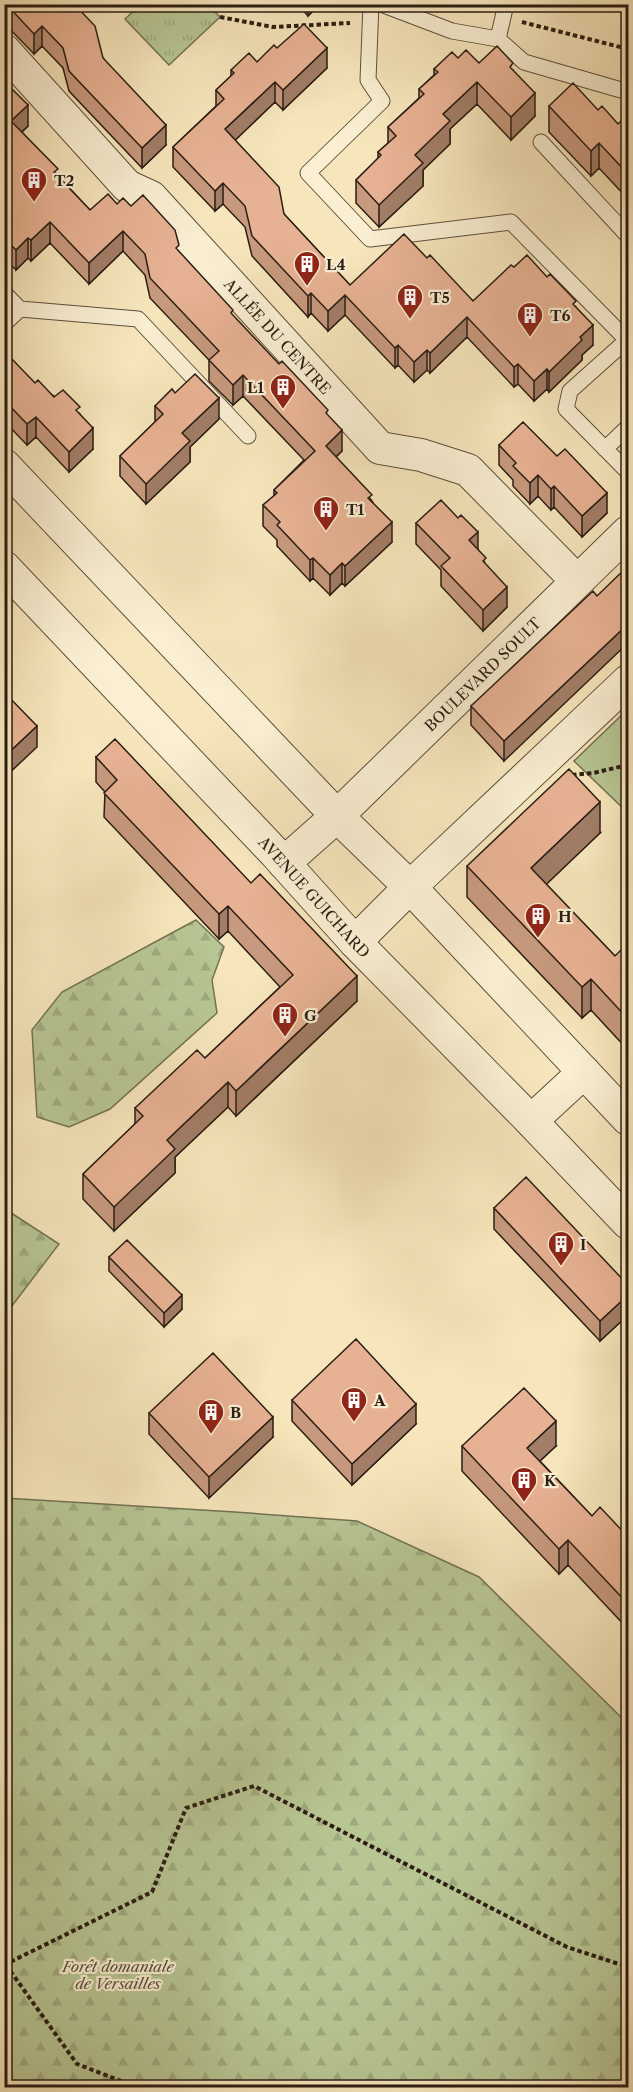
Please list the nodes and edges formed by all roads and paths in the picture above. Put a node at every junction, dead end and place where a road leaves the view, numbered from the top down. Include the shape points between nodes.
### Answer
1 (370, 4) edge
2 (381, 4) edge
3 (468, 4) edge
4 (504, 11) edge
5 (220, 17) dead end
6 (369, 22) junction
7 (498, 39) junction
8 (628, 49) edge
9 (4, 50) edge
10 (628, 92) edge
11 (541, 142) dead end
12 (628, 236) edge
13 (4, 293) edge
14 (20, 309) junction
15 (4, 324) edge
16 (628, 339) edge
17 (628, 427) edge
18 (248, 436) dead end
19 (605, 449) junction
20 (4, 465) edge
21 (628, 472) edge
22 (628, 532) edge
23 (4, 567) edge
24 (577, 581) junction
25 (628, 681) edge
26 (628, 765) edge
27 (532, 772) junction
28 (337, 816) junction
29 (284, 863) junction
30 (410, 887) junction
31 (355, 942) junction
32 (584, 1072) junction
33 (628, 1119) edge
34 (531, 1120) junction
35 (628, 1223) edge
36 (5, 1965) edge
37 (628, 1966) edge
38 (139, 2088) edge

1 - 6 lane
2 - 7 lane via 452,31
3 - 4 path
4 - 7 lane
4 - 8 path
5 - 6 path via 273,27
6 - 16 lane via 368,80 382,101 308,172 370,239 511,222
7 - 10 lane via 524,62
9 - 24 street, ALLÉE DU CENTRE via 127,186 151,197 380,448 421,455 468,470
11 - 12 lane
13 - 14 lane
14 - 15 lane
14 - 18 lane via 138,319
16 - 19 lane via 570,391 566,409
17 - 19 lane
19 - 21 lane
20 - 28 street
22 - 24 street, BOULEVARD SOULT
23 - 29 street, AVENUE GUICHARD
24 - 28 street, BOULEVARD SOULT
25 - 27 street
26 - 27 path via 572,775
27 - 30 street
28 - 29 street, BOULEVARD SOULT
28 - 30 street
29 - 31 street, AVENUE GUICHARD
30 - 31 street
30 - 32 street
31 - 34 street, AVENUE GUICHARD
32 - 33 street
32 - 34 street
34 - 35 street, AVENUE GUICHARD
36 - 37 path via 152,1892 186,1808 254,1786 567,1947
36 - 38 path via 78,2064

